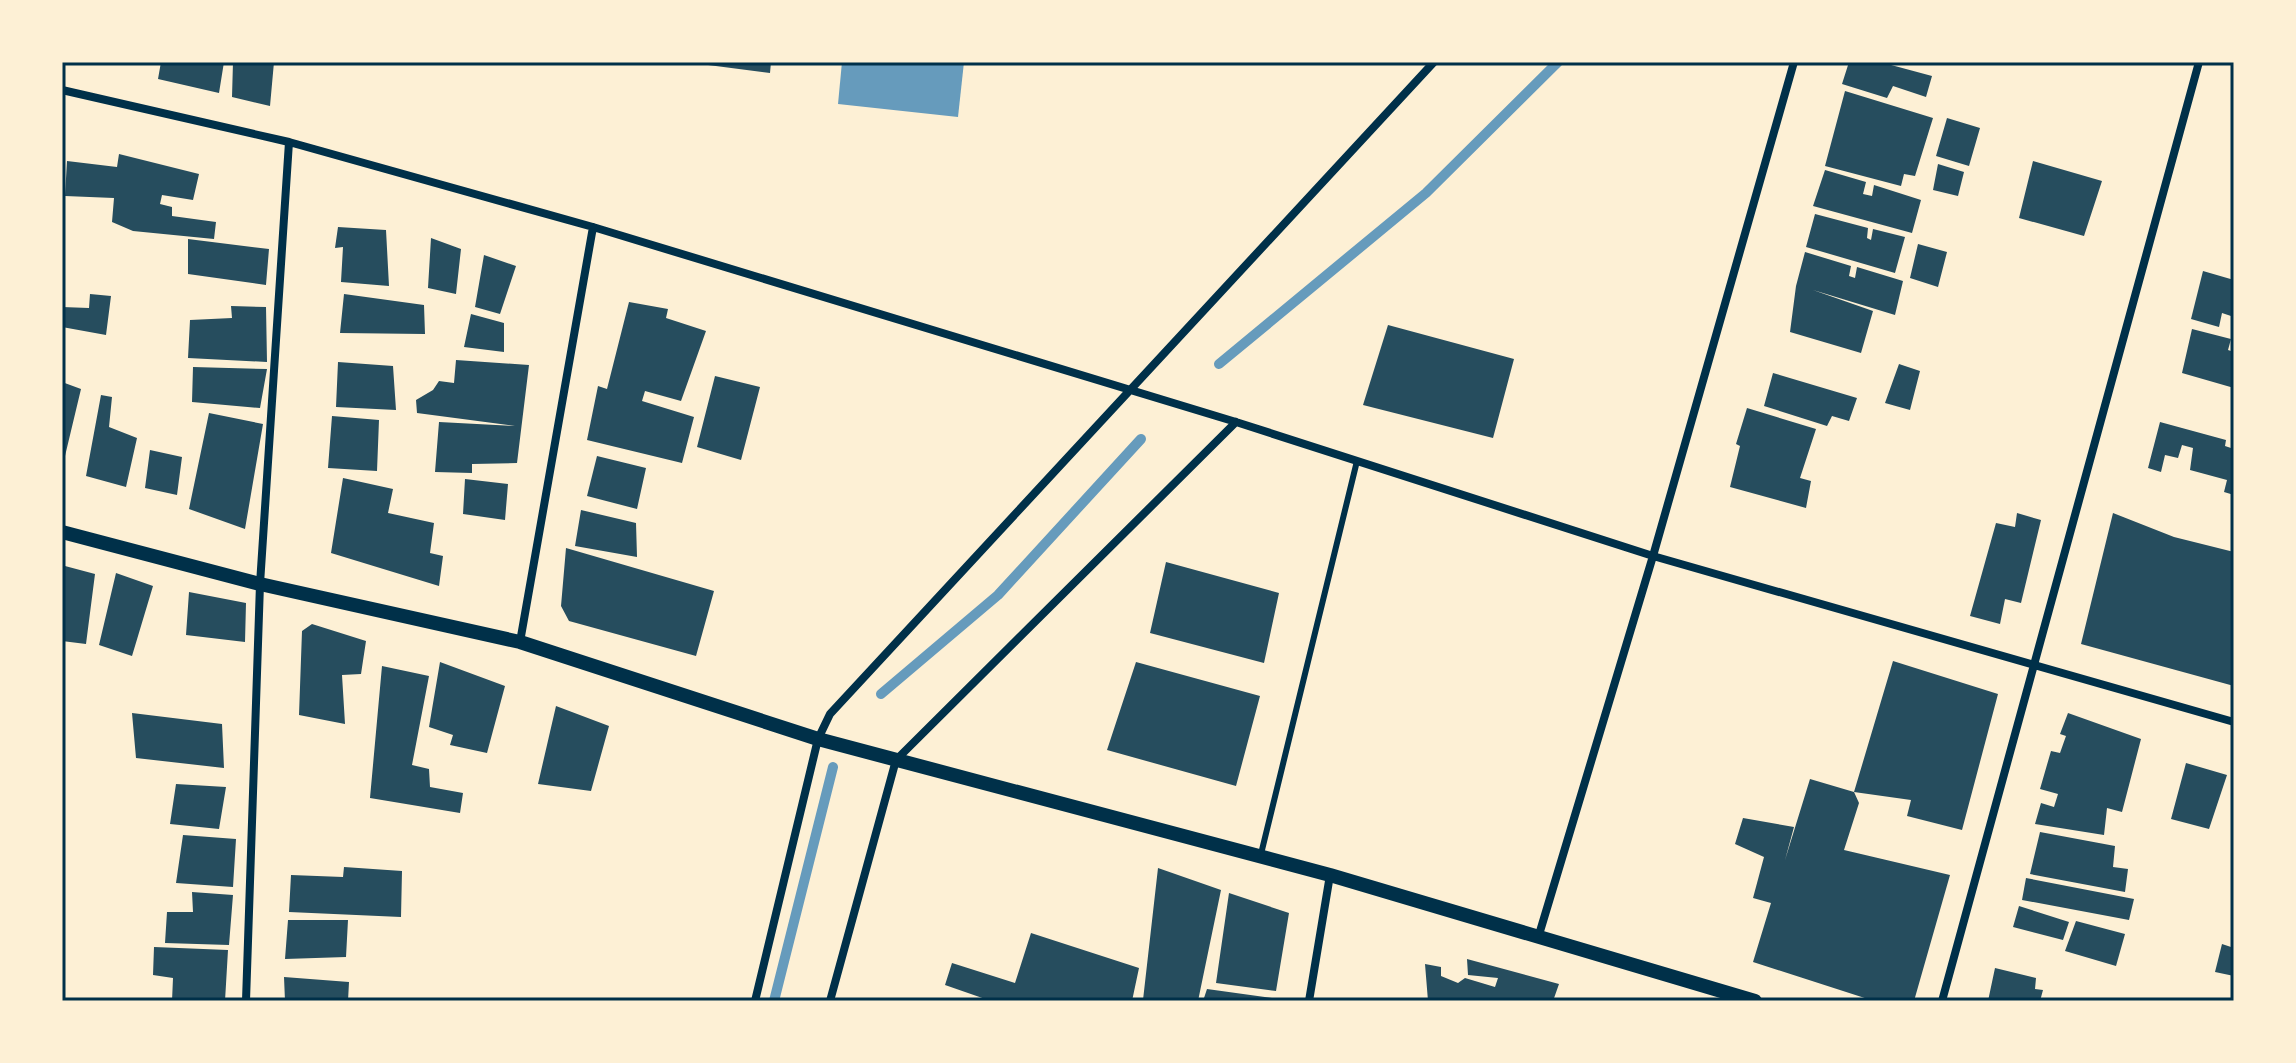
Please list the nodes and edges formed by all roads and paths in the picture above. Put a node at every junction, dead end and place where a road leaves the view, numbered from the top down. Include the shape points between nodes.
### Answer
1 (1434, 62) edge
2 (1794, 62) edge
3 (2199, 62) edge
4 (62, 90) edge
5 (289, 142) junction
6 (593, 227) junction
7 (1131, 391) junction
8 (1236, 422) junction
9 (1357, 461) junction
10 (62, 532) edge
11 (1653, 556) junction
12 (260, 584) junction
13 (520, 642) junction
14 (2034, 662) junction
15 (2234, 722) edge
16 (818, 739) junction
17 (896, 760) junction
18 (1260, 857) junction
19 (1330, 875) junction
20 (1538, 938) junction
21 (246, 1001) edge
22 (755, 1001) edge
23 (830, 1001) edge
24 (1309, 1001) edge
25 (1755, 1001) edge
26 (1942, 1001) edge

1 - 7 street
2 - 11 street
3 - 14 street
4 - 5 street
5 - 6 street
5 - 12 street
6 - 7 street
6 - 13 street
7 - 8 street
7 - 16 street via 830,714
8 - 9 street
8 - 17 street
9 - 11 street
9 - 18 lane
10 - 12 street
11 - 14 street
11 - 20 street
12 - 13 street
12 - 21 street
13 - 16 street
14 - 15 street
14 - 26 street
16 - 17 street
16 - 22 street
17 - 18 street
17 - 23 street
18 - 19 street
19 - 20 street
19 - 24 street
20 - 25 street

